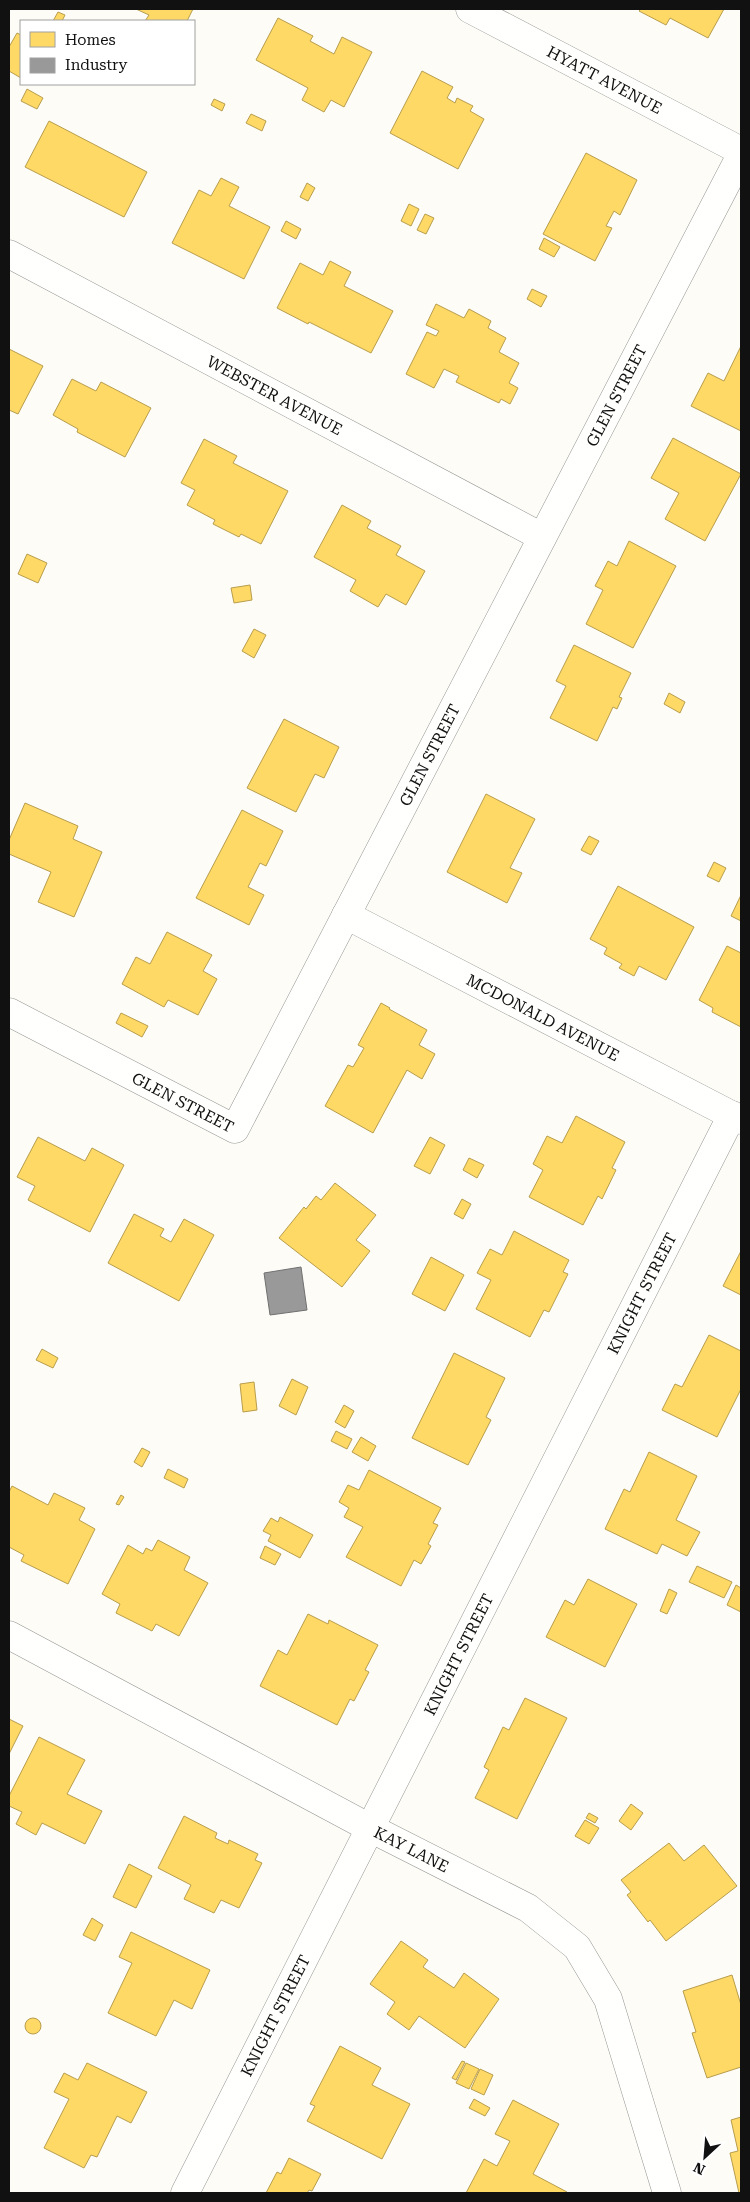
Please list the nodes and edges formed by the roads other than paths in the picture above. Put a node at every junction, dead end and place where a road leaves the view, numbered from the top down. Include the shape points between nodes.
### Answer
1 (470, 9) edge
2 (741, 150) edge
3 (741, 155) edge
4 (9, 254) edge
5 (542, 537) junction
6 (346, 915) junction
7 (9, 1012) edge
8 (736, 1118) edge
9 (9, 1635) edge
10 (370, 1828) junction
11 (185, 2193) edge
12 (667, 2193) edge

1 - 2 street, HYATT AVENUE
3 - 5 street, GLEN STREET
4 - 5 street, WEBSTER AVENUE
5 - 6 street, GLEN STREET
6 - 7 street, GLEN STREET via 235,1129
6 - 8 street, MCDONALD AVENUE
8 - 10 street, KNIGHT STREET
9 - 10 street, KAY LANE
10 - 11 street, KNIGHT STREET
10 - 12 street, KAY LANE via 528,1908 577,1947 608,1999

